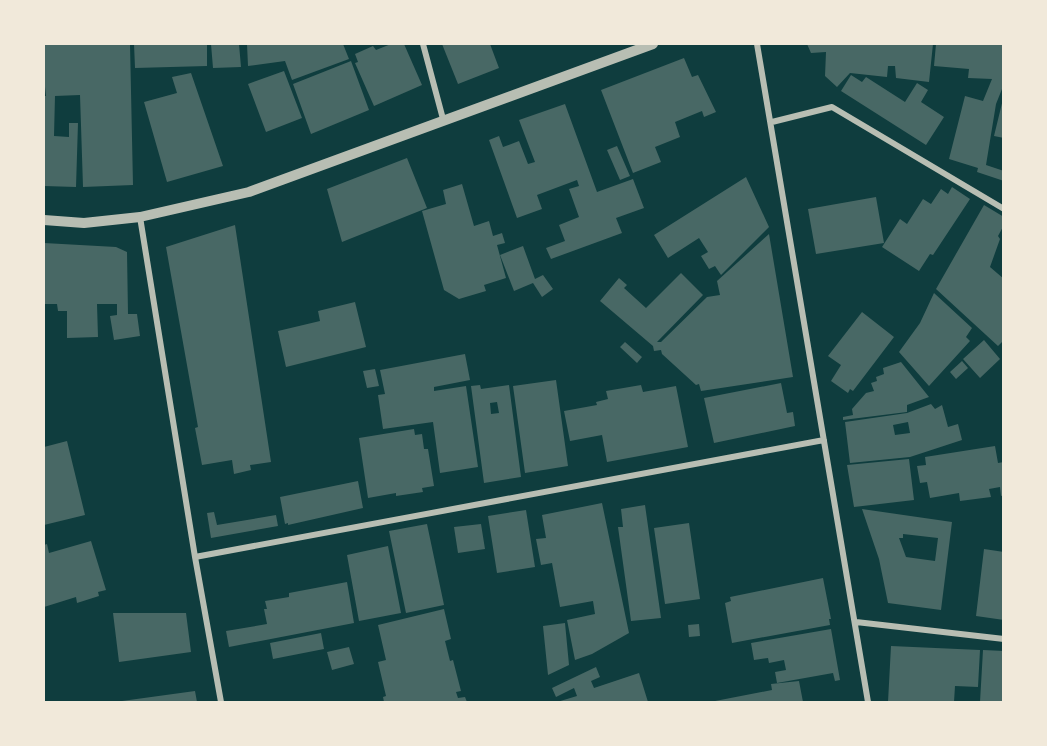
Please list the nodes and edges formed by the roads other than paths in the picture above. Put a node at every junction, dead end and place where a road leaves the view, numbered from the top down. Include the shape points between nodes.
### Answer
1 (423, 44) edge
2 (653, 44) edge
3 (758, 44) edge
4 (443, 119) junction
5 (772, 122) junction
6 (1004, 209) edge
7 (140, 217) junction
8 (44, 220) edge
9 (824, 440) junction
10 (195, 557) junction
11 (856, 622) junction
12 (1004, 639) edge
13 (221, 702) edge
14 (868, 702) edge

1 - 4 street
2 - 4 street
3 - 5 street
4 - 7 street via 249,192
5 - 6 street via 832,107
5 - 9 street
7 - 8 street via 84,223
7 - 10 street
9 - 10 street
9 - 11 street
10 - 13 street
11 - 12 street
11 - 14 street

